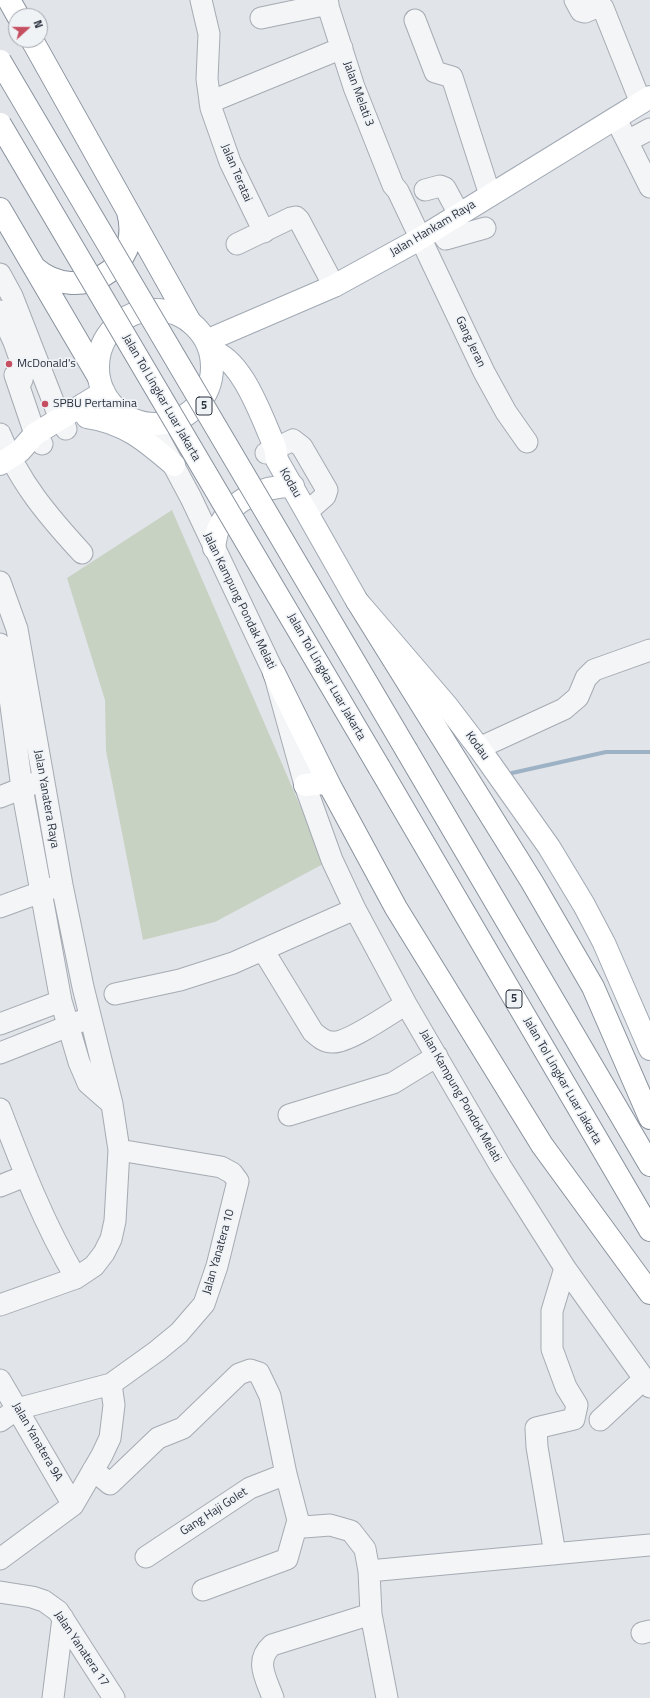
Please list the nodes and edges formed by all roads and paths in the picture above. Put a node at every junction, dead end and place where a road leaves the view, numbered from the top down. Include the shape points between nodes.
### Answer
1 (201, 0) edge
2 (575, 0) edge
3 (327, 2) edge
4 (261, 18) dead end
5 (415, 20) dead end
6 (37, 48) edge
7 (342, 48) junction
8 (0, 61) edge
9 (210, 102) junction
10 (633, 108) edge
11 (0, 124) edge
12 (643, 132) edge
13 (650, 163) edge
14 (650, 187) edge
15 (425, 190) dead end
16 (490, 195) junction
17 (127, 207) junction
18 (0, 209) edge
19 (459, 214) junction
20 (485, 228) dead end
21 (264, 232) junction
22 (425, 235) junction
23 (237, 244) dead end
24 (29, 261) junction
25 (0, 274) edge
26 (167, 279) junction
27 (334, 286) junction
28 (0, 311) edge
29 (169, 311) junction
30 (190, 322) junction
31 (0, 330) edge
32 (208, 346) junction
33 (8, 354) dead end
34 (211, 379) junction
35 (104, 391) junction
36 (86, 417) junction
37 (255, 418) junction
38 (63, 424) junction
39 (152, 424) junction
40 (0, 434) edge
41 (38, 439) junction
42 (527, 442) dead end
43 (270, 449) junction
44 (10, 457) edge
45 (177, 471) junction
46 (293, 486) junction
47 (307, 512) junction
48 (214, 548) junction
49 (82, 553) dead end
50 (0, 582) edge
51 (357, 601) junction
52 (0, 644) edge
53 (650, 650) edge
54 (274, 673) junction
55 (4, 678) edge
56 (479, 748) junction
57 (43, 780) junction
58 (305, 785) junction
59 (330, 786) junction
60 (22, 788) junction
61 (0, 797) edge
62 (62, 885) junction
63 (40, 892) junction
64 (0, 907) edge
65 (354, 909) junction
66 (263, 950) junction
67 (115, 994) dead end
68 (61, 1001) junction
69 (406, 1004) junction
70 (91, 1016) junction
71 (0, 1024) edge
72 (68, 1026) junction
73 (650, 1049) edge
74 (0, 1053) edge
75 (437, 1056) junction
76 (112, 1104) junction
77 (0, 1109) edge
78 (289, 1115) dead end
79 (650, 1118) edge
80 (120, 1150) junction
81 (650, 1165) edge
82 (25, 1176) junction
83 (0, 1186) edge
84 (650, 1230) edge
85 (565, 1268) junction
86 (76, 1278) junction
87 (650, 1293) edge
88 (0, 1305) edge
89 (0, 1380) edge
90 (647, 1383) edge
91 (111, 1384) junction
92 (17, 1409) junction
93 (600, 1420) dead end
94 (0, 1421) edge
95 (93, 1470) junction
96 (286, 1474) junction
97 (73, 1505) junction
98 (298, 1520) junction
99 (650, 1545) edge
100 (555, 1554) junction
101 (146, 1557) dead end
102 (0, 1560) edge
103 (369, 1571) junction
104 (203, 1590) dead end
105 (0, 1592) edge
106 (372, 1614) junction
107 (62, 1618) junction
108 (53, 1698) edge
109 (114, 1698) edge
110 (273, 1698) edge
111 (387, 1698) edge

1 - 9 street, Jalan Teratai via 209,34 207,79
2 - 10 street via 580,11 585,12 599,6 603,8
3 - 4 street
3 - 7 street, Jalan Melati 3
5 - 16 street via 435,72 452,77
6 - 17 main road
7 - 9 street
7 - 22 street, Jalan Melati 3 via 394,186
8 - 81 main road, 5, bridge
9 - 21 street, Jalan Teratai via 230,162
10 - 12 street
10 - 14 street
10 - 16 main road, Jalan Hankam Raya
11 - 84 main road, Jalan Tol Lingkar Luar Jakarta / 5, bridge
12 - 13 street
15 - 19 street via 440,186 445,188
16 - 19 main road, Jalan Hankam Raya
17 - 24 main road via 131,226 128,245 120,262 97,279 79,284 60,282 43,274
17 - 26 main road
18 - 24 main road
19 - 22 main road, Jalan Hankam Raya
20 - 22 street via 446,239
21 - 23 street
21 - 27 street via 291,218 298,218
22 - 27 main road, Jalan Hankam Raya
22 - 42 street, Gang Jeran via 484,372 506,412
24 - 35 main road
25 - 38 street via 12,296
26 - 29 main road via 170,294
26 - 30 main road
27 - 32 main road, Jalan Hankam Raya
28 - 41 street via 24,370 22,380 17,379
29 - 30 main road
29 - 35 main road via 159,309 138,312 120,321 106,336 98,360
30 - 32 main road
31 - 33 street
32 - 34 main road via 212,364
32 - 37 main road, Kodau via 224,356 242,376
34 - 37 main road, Kodau via 224,380 230,385
34 - 39 main road via 205,395 192,412 173,422
35 - 36 main road
35 - 38 main road
35 - 39 main road via 129,418
36 - 38 main road
36 - 45 main road via 104,420 134,433
37 - 43 main road, Kodau
38 - 41 main road
39 - 45 street, Jalan Kampung Pondak Melati
40 - 44 street
41 - 44 main road
43 - 46 main road, Kodau
43 - 47 street via 293,440 302,447 325,485 325,496
44 - 49 street via 37,502
45 - 48 street, Jalan Kampung Pondak Melati
46 - 47 main road, Kodau
46 - 48 main road via 263,490 237,504 218,528
47 - 51 main road, Kodau
48 - 54 street, Jalan Kampung Pondak Melati
50 - 57 street, Jalan Yanatera Raya via 17,629
51 - 56 main road, Kodau via 447,706
51 - 79 main road via 532,882 593,987
52 - 55 street, Jalan Yanatera Raya
53 - 56 street via 594,670 586,678 578,697 564,709
54 - 58 street, Jalan Kampung Pondak Melati
54 - 59 main road
55 - 60 street, Jalan Yanatera Raya
56 - 73 main road, Kodau via 549,847 584,905 604,943
57 - 60 street
57 - 62 street, Jalan Yanatera Raya
58 - 59 main road via 324,783
58 - 65 street, Jalan Kampung Pondok Melati via 332,860
59 - 87 main road via 396,908 542,1145
60 - 61 street
60 - 63 street, Jalan Yanatera Raya
62 - 63 street
62 - 70 street, Jalan Yanatera Raya
63 - 64 street
63 - 68 street, Jalan Yanatera Raya
65 - 66 street
65 - 69 street, Jalan Kampung Pondok Melati
66 - 67 street via 233,963 180,980
66 - 69 street via 313,1032 325,1041 333,1043 349,1038
68 - 71 street
68 - 72 street, Jalan Yanatera Raya
69 - 75 street, Jalan Kampung Pondok Melati
70 - 72 street
70 - 76 street, Jalan Yanatera Raya
72 - 74 street
72 - 76 street, Jalan Yanatera Raya via 88,1083
75 - 78 street via 393,1083
75 - 85 street, Jalan Kampung Pondok Melati via 501,1167
76 - 80 street, Jalan Yanatera Raya
77 - 82 street
80 - 86 street, Jalan Yanatera Raya via 111,1239 94,1266
80 - 91 street, Jalan Yanatera 10 via 221,1167 232,1172 238,1181 217,1266 204,1304 179,1333
82 - 83 street
82 - 86 street via 54,1240
85 - 90 street, Jalan Kampung Pondok Melati
85 - 100 street via 552,1311 552,1349 566,1387 577,1406 574,1419 536,1428
86 - 88 street, Jalan Yanatera Raya
89 - 92 street, Jalan Yanatera 9A
90 - 93 street
91 - 92 street, Jalan Yanatera 10
91 - 95 street via 114,1405 110,1438
92 - 94 street, Jalan Yanatera 10
92 - 97 street, Jalan Yanatera 9A
95 - 96 street via 110,1484 158,1438 183,1428 239,1374 250,1370 259,1373 270,1396
95 - 97 street
96 - 98 street
96 - 101 street, Gang Haji Golet via 250,1488
97 - 102 street
98 - 103 street via 304,1527 330,1525 351,1531 365,1549
98 - 104 street via 287,1558
99 - 100 street
100 - 103 street
103 - 106 street
105 - 107 street, Jalan Yanatera 17 via 44,1601 58,1611
106 - 110 street via 272,1645 264,1652 262,1661 263,1672
106 - 111 street
107 - 108 street
107 - 109 street, Jalan Yanatera 17

